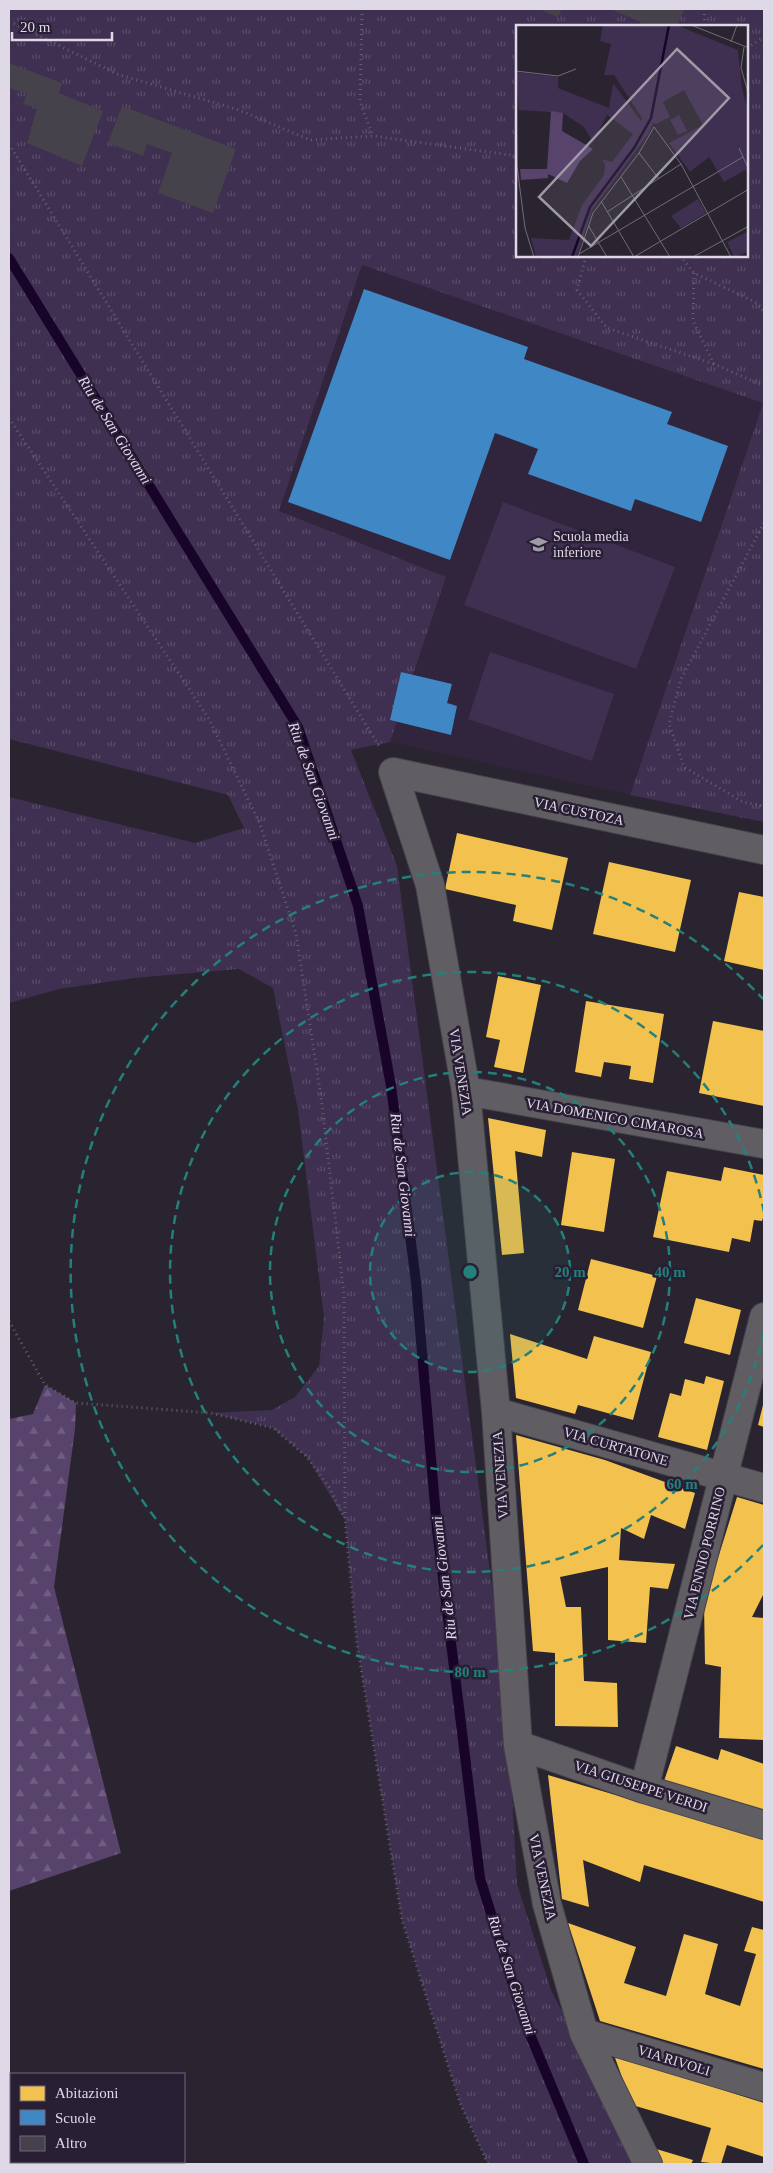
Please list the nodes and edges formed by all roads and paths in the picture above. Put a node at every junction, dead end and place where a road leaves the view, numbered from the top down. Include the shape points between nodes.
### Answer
1 (362, 9) edge
2 (704, 9) edge
3 (9, 23) edge
4 (705, 25) edge
5 (764, 37) edge
6 (748, 47) edge
7 (373, 136) junction
8 (9, 144) edge
9 (516, 156) edge
10 (585, 258) edge
11 (682, 258) edge
12 (694, 273) junction
13 (757, 303) junction
14 (764, 304) edge
15 (764, 312) edge
16 (714, 364) junction
17 (764, 386) edge
18 (9, 418) edge
19 (764, 523) edge
20 (393, 772) junction
21 (764, 806) edge
22 (764, 850) edge
23 (466, 1092) junction
24 (764, 1144) edge
25 (764, 1317) edge
26 (9, 1321) edge
27 (496, 1412) junction
28 (723, 1477) junction
29 (764, 1488) edge
30 (345, 1520) junction
31 (518, 1746) junction
32 (644, 1789) junction
33 (764, 1825) edge
34 (584, 2033) junction
35 (764, 2087) edge
36 (488, 2164) edge
37 (648, 2164) edge

1 - 7 path via 360,102
2 - 4 path
3 - 7 path via 117,74 239,110 310,140
5 - 6 path
7 - 9 path
8 - 20 path
10 - 16 path via 577,290 606,328
11 - 12 path
12 - 13 path
12 - 16 path via 693,321
13 - 14 path
13 - 15 path
16 - 17 path
18 - 30 path via 209,718 260,824 296,934 321,1097 344,1295
19 - 21 path via 681,679 670,724 684,767 742,802
20 - 22 street, VIA CUSTOZA
20 - 23 street, VIA VENEZIA via 430,885
23 - 24 street, VIA DOMENICO CIMAROSA
23 - 27 street, VIA VENEZIA
25 - 28 street, VIA ENNIO PORRINO
26 - 30 path via 45,1385 76,1403 212,1412 273,1428 307,1457 329,1487
27 - 28 street, VIA CURTATONE
27 - 31 street, VIA VENEZIA
28 - 29 street, VIA CURTATONE
28 - 32 street, VIA ENNIO PORRINO
30 - 36 path via 357,1644 402,1920 460,2103
31 - 32 street, VIA GIUSEPPE VERDI
31 - 34 street, VIA VENEZIA via 547,1904
32 - 33 street, VIA GIUSEPPE VERDI
34 - 35 street, VIA RIVOLI
34 - 37 street, VIA VENEZIA

